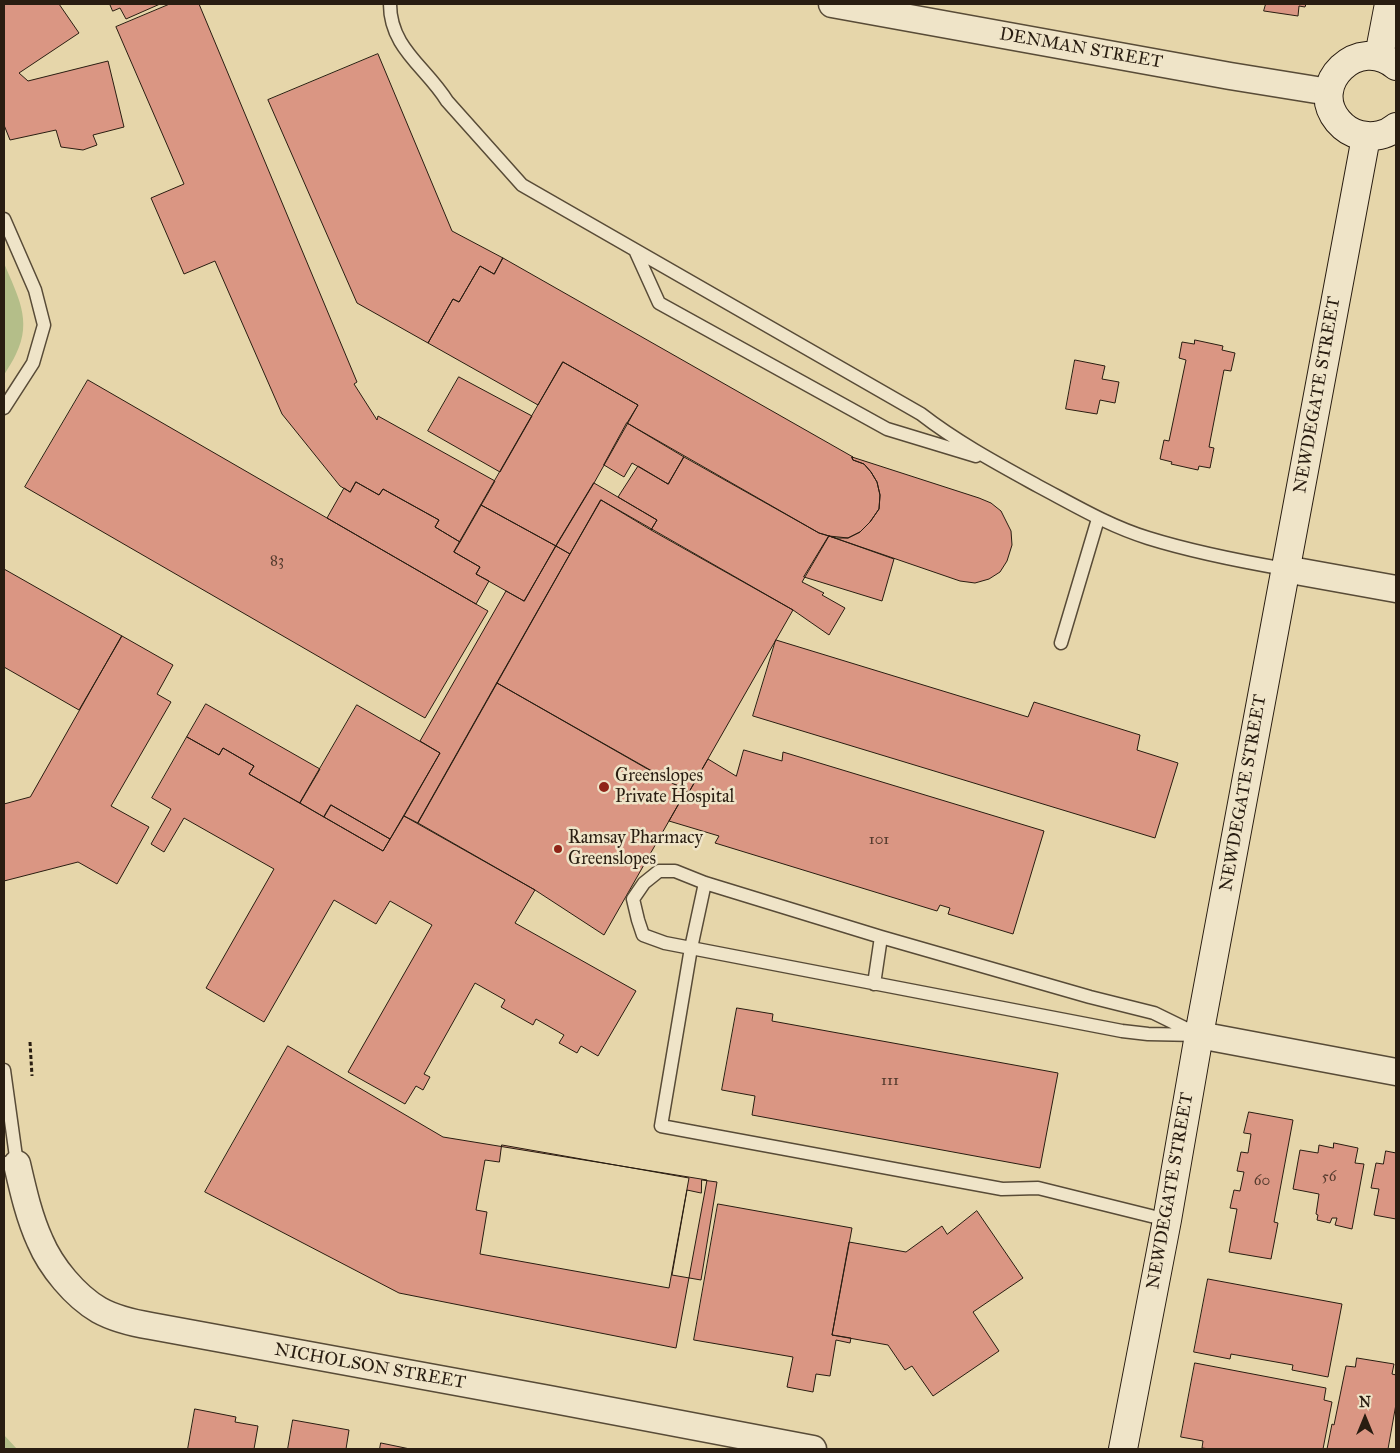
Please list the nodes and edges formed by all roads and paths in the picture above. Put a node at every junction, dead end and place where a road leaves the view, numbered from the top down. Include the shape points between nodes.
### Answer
1 (390, 4) edge
2 (832, 4) edge
3 (1389, 4) edge
4 (934, 13) edge
5 (1387, 61) edge
6 (1329, 92) junction
7 (1396, 127) edge
8 (1366, 137) junction
9 (4, 219) edge
10 (635, 250) junction
11 (4, 408) edge
12 (995, 462) junction
13 (1098, 519) junction
14 (1285, 569) junction
15 (1396, 589) edge
16 (1061, 643) dead end
17 (705, 882) junction
18 (881, 937) junction
19 (691, 948) junction
20 (874, 984) junction
21 (1199, 1035) junction
22 (30, 1042) dead end
23 (4, 1070) edge
24 (1396, 1072) edge
25 (32, 1076) dead end
26 (10, 1163) edge
27 (1167, 1220) junction
28 (813, 1449) edge
29 (1123, 1449) edge

1 - 10 lane via 393,25 407,54 522,185
2 - 4 street, DENMAN STREET
3 - 5 street
4 - 6 street, DENMAN STREET via 1230,76
5 - 6 street via 1365,56 1352,59 1333,79
6 - 8 street via 1334,116 1354,134
7 - 8 street via 1380,136
8 - 14 street, NEWDEGATE STREET
9 - 11 lane via 35,290 44,325 33,364
10 - 12 lane via 921,414
10 - 12 lane via 659,303 887,429
12 - 13 lane
13 - 14 lane via 1148,539
13 - 16 lane
14 - 15 street
14 - 21 street, NEWDEGATE STREET
17 - 18 lane
17 - 19 lane
17 - 19 lane via 675,871 660,871 644,882 633,899 643,935
18 - 20 lane
18 - 21 lane via 1154,1013
19 - 20 lane
19 - 27 lane via 661,1126 1002,1189 1038,1188
20 - 21 lane via 1122,1031
21 - 24 street
21 - 27 street, NEWDEGATE STREET
22 - 25 path
23 - 26 lane
26 - 28 street, NICHOLSON STREET via 40,1242 55,1267 85,1300 117,1318
27 - 29 street, NEWDEGATE STREET

